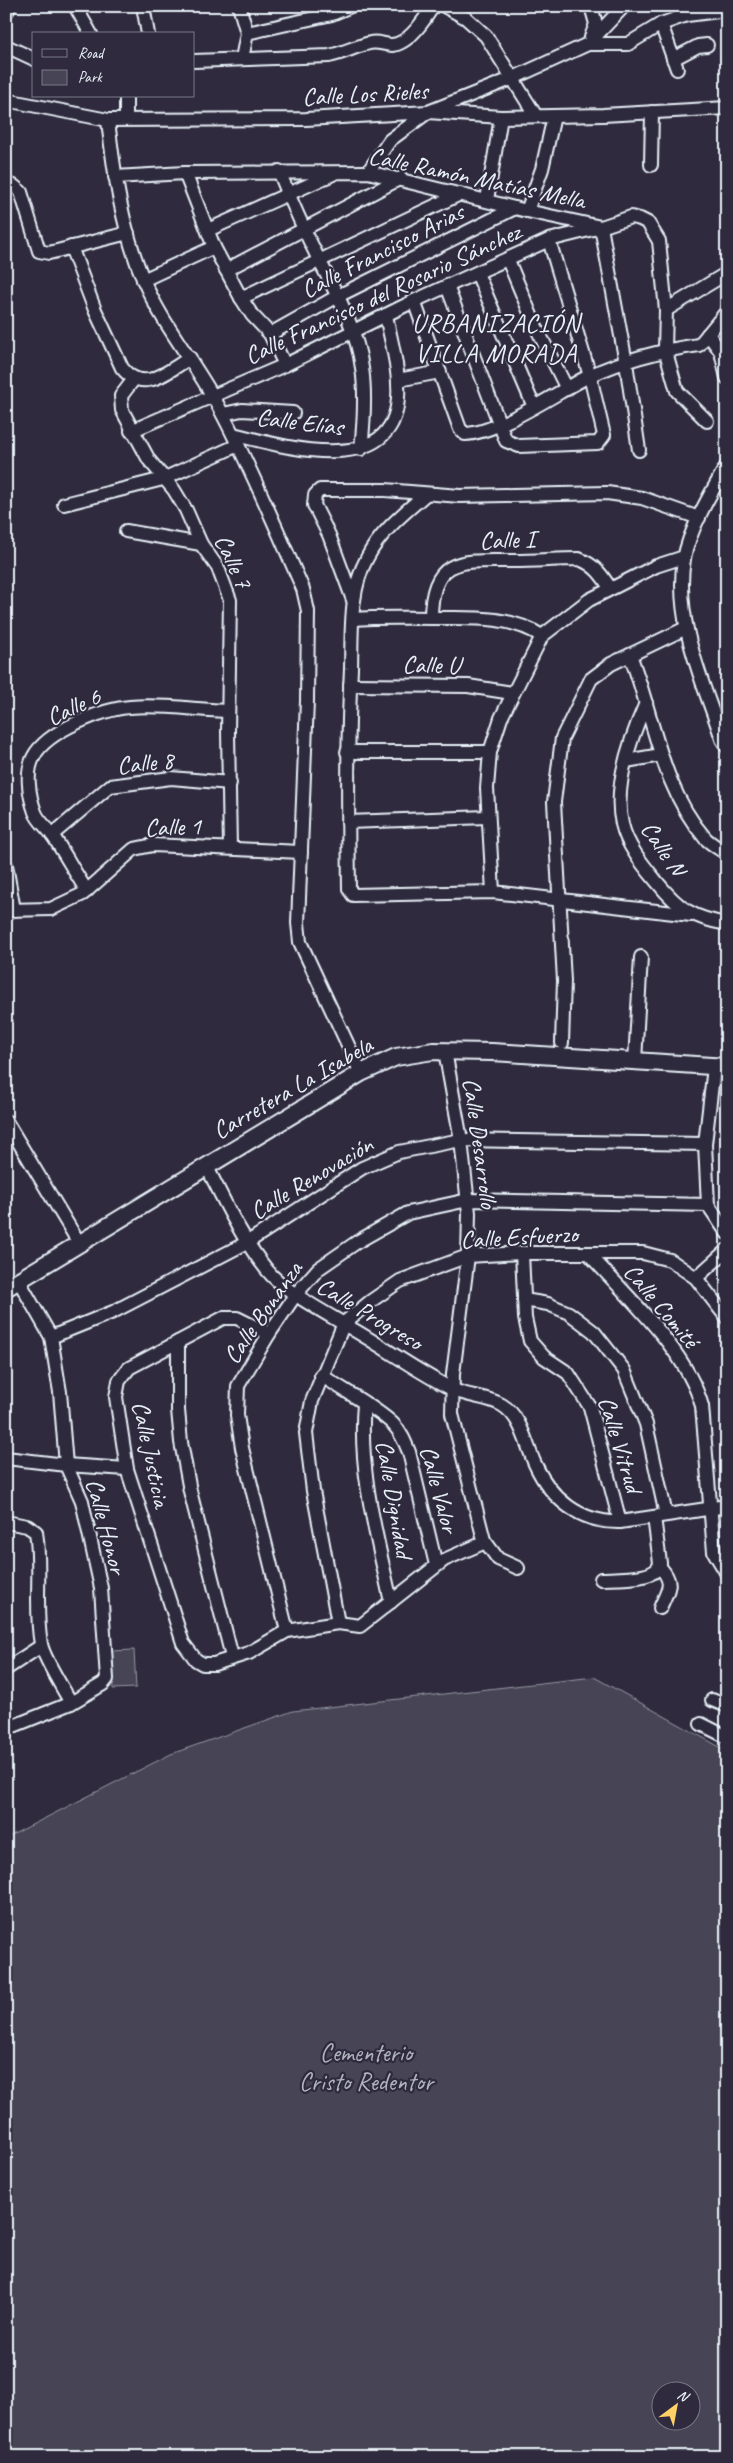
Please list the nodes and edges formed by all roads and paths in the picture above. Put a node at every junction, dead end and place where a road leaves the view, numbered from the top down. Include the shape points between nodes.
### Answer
1 (10, 6) edge
2 (75, 6) edge
3 (143, 6) edge
4 (239, 6) edge
5 (351, 6) edge
6 (433, 6) edge
7 (444, 6) edge
8 (591, 6) edge
9 (624, 6) edge
10 (727, 10) edge
11 (6, 13) edge
12 (661, 24) junction
13 (90, 32) edge
14 (148, 32) edge
15 (247, 33) junction
16 (588, 44) junction
17 (707, 45) dead end
18 (6, 46) edge
19 (32, 58) edge
20 (242, 59) junction
21 (195, 61) edge
22 (511, 79) junction
23 (126, 98) edge
24 (6, 100) edge
25 (727, 108) edge
26 (428, 112) junction
27 (652, 112) junction
28 (536, 116) junction
29 (554, 116) junction
30 (502, 117) junction
31 (126, 118) junction
32 (108, 120) junction
33 (650, 166) dead end
34 (279, 171) junction
35 (185, 172) junction
36 (368, 172) junction
37 (336, 173) junction
38 (114, 177) junction
39 (400, 178) junction
40 (6, 184) edge
41 (288, 194) junction
42 (460, 194) junction
43 (487, 200) junction
44 (521, 210) junction
45 (601, 227) junction
46 (303, 228) junction
47 (208, 230) junction
48 (128, 233) junction
49 (549, 240) junction
50 (72, 247) junction
51 (214, 247) junction
52 (508, 260) junction
53 (320, 261) junction
54 (226, 270) junction
55 (477, 272) junction
56 (727, 273) edge
57 (143, 280) junction
58 (447, 286) junction
59 (338, 296) junction
60 (241, 298) junction
61 (414, 301) junction
62 (666, 310) junction
63 (727, 311) edge
64 (386, 315) junction
65 (352, 332) junction
66 (270, 334) junction
67 (708, 334) junction
68 (665, 349) junction
69 (190, 358) junction
70 (626, 363) junction
71 (285, 365) junction
72 (440, 372) junction
73 (590, 376) junction
74 (727, 378) edge
75 (134, 379) junction
76 (398, 380) junction
77 (567, 389) junction
78 (214, 396) junction
79 (534, 407) junction
80 (293, 413) dead end
81 (223, 414) junction
82 (707, 421) dead end
83 (498, 424) junction
84 (131, 431) junction
85 (236, 440) junction
86 (362, 449) junction
87 (639, 450) dead end
88 (727, 465) edge
89 (163, 479) junction
90 (426, 494) junction
91 (64, 504) dead end
92 (699, 518) junction
93 (126, 531) dead end
94 (201, 544) junction
95 (684, 557) junction
96 (610, 588) junction
97 (353, 600) junction
98 (431, 618) junction
99 (353, 619) junction
100 (686, 628) junction
101 (542, 636) junction
102 (630, 655) junction
103 (350, 685) junction
104 (512, 694) junction
105 (646, 703) junction
106 (228, 711) junction
107 (727, 747) edge
108 (347, 752) junction
109 (490, 752) junction
110 (661, 755) junction
111 (626, 761) junction
112 (230, 783) junction
113 (487, 818) junction
114 (348, 822) junction
115 (52, 835) junction
116 (230, 848) junction
117 (300, 852) junction
118 (727, 854) edge
119 (6, 865) edge
120 (87, 891) junction
121 (493, 892) junction
122 (558, 898) junction
123 (10, 910) edge
124 (691, 915) junction
125 (727, 924) edge
126 (641, 958) dead end
127 (562, 1043) dead end
128 (445, 1051) junction
129 (635, 1061) junction
130 (721, 1067) edge
131 (361, 1073) junction
132 (6, 1121) edge
133 (461, 1140) junction
134 (705, 1144) junction
135 (206, 1165) junction
136 (468, 1200) junction
137 (708, 1204) junction
138 (727, 1233) edge
139 (248, 1242) junction
140 (78, 1243) junction
141 (727, 1250) edge
142 (522, 1253) junction
143 (588, 1254) junction
144 (468, 1256) junction
145 (696, 1278) junction
146 (13, 1285) edge
147 (296, 1294) junction
148 (524, 1300) junction
149 (727, 1318) edge
150 (344, 1324) junction
151 (268, 1334) junction
152 (51, 1337) junction
153 (178, 1342) junction
154 (321, 1375) junction
155 (454, 1390) junction
156 (364, 1404) junction
157 (6, 1458) edge
158 (66, 1465) junction
159 (127, 1468) junction
160 (727, 1506) edge
161 (710, 1508) junction
162 (660, 1516) junction
163 (6, 1522) edge
164 (620, 1522) junction
165 (484, 1540) junction
166 (436, 1565) junction
167 (660, 1567) junction
168 (518, 1568) dead end
169 (727, 1574) edge
170 (601, 1579) dead end
171 (391, 1602) junction
172 (660, 1608) dead end
173 (338, 1623) junction
174 (287, 1631) junction
175 (41, 1646) junction
176 (232, 1657) junction
177 (6, 1669) edge
178 (712, 1700) dead end
179 (71, 1703) junction
180 (727, 1706) edge
181 (701, 1724) dead end
182 (6, 1729) edge
183 (727, 1737) edge

1 - 11 street
2 - 13 street
3 - 14 street
4 - 15 street
5 - 15 street via 332,14
6 - 20 street via 421,26 399,44 371,42 329,56
7 - 22 street via 482,31
8 - 16 street via 596,24
9 - 16 street
10 - 12 street via 687,15
12 - 16 street via 628,44
12 - 17 street via 675,64 698,46
15 - 20 street
16 - 22 street
18 - 19 street
20 - 21 street
22 - 26 street
22 - 28 street
23 - 31 street
24 - 32 street, Calle Los Rieles
25 - 27 street, Calle Los Rieles
26 - 30 street, Calle Los Rieles
26 - 31 street, Calle Los Rieles via 306,119
26 - 36 street via 390,140
27 - 29 street, Calle Los Rieles
27 - 33 street
28 - 29 street, Calle Los Rieles
28 - 30 street, Calle Los Rieles
29 - 44 street via 542,169
30 - 43 street
31 - 32 street, Calle Los Rieles
32 - 38 street
34 - 35 street, Calle Ramón Matías Mella
34 - 37 street, Calle Ramón Matías Mella
34 - 41 street
35 - 38 street, Calle Ramón Matías Mella
35 - 47 street
36 - 37 street, Calle Ramón Matías Mella
36 - 39 street, Calle Ramón Matías Mella
37 - 41 street
38 - 48 street
39 - 42 street, Calle Ramón Matías Mella
39 - 46 street
40 - 50 street via 22,192 38,251 49,253
41 - 46 street
41 - 47 street
42 - 43 street, Calle Ramón Matías Mella
42 - 53 street
43 - 44 street, Calle Ramón Matías Mella
44 - 45 street, Calle Ramón Matías Mella
44 - 59 street, Calle Francisco Arias
45 - 49 street, Calle Francisco del Rosario Sánchez
45 - 62 street, Calle Ramón Matías Mella via 632,218 648,223 659,241
45 - 70 street
46 - 53 street
46 - 54 street
47 - 51 street
48 - 50 street
48 - 57 street
49 - 52 street, Calle Francisco del Rosario Sánchez
49 - 73 street
50 - 75 street via 91,301 122,368
51 - 54 street
51 - 57 street
52 - 55 street, Calle Francisco del Rosario Sánchez
52 - 77 street
53 - 59 street
53 - 60 street
54 - 60 street
55 - 58 street, Calle Francisco del Rosario Sánchez
55 - 79 street
56 - 62 street
57 - 69 street
58 - 61 street, Calle Francisco del Rosario Sánchez
58 - 83 street
59 - 65 street
59 - 66 street, Calle Francisco Arias
60 - 66 street
61 - 64 street, Calle Francisco del Rosario Sánchez
61 - 72 street
62 - 68 street
63 - 67 street
64 - 65 street, Calle Francisco del Rosario Sánchez
64 - 76 street, Calle Elías
65 - 71 street, Calle Francisco del Rosario Sánchez
65 - 86 street via 365,389
66 - 71 street
67 - 68 street via 699,345
67 - 74 street via 721,352
68 - 70 street
68 - 82 street via 677,391
69 - 75 street via 152,380
69 - 78 street
70 - 73 street
70 - 87 street
71 - 78 street, Calle Francisco del Rosario Sánchez
72 - 76 street
72 - 83 street via 460,429 465,434
73 - 77 street
73 - 83 street via 604,435 598,443 519,446 506,441
75 - 84 street, Calle 7 via 122,396 122,410
76 - 86 street, Calle Elías via 397,409 386,434
77 - 79 street
78 - 81 street
78 - 84 street, Calle Francisco del Rosario Sánchez
79 - 83 street
80 - 81 street via 242,410
81 - 85 street
84 - 89 street, Calle 7
85 - 86 street, Calle Elías via 338,451
85 - 89 street
85 - 117 street via 303,589 308,611
88 - 92 street
89 - 91 street
89 - 94 street, Calle 7 via 186,510
90 - 92 street via 607,493 642,498
90 - 97 street via 374,546
90 - 97 street via 320,490 315,495 314,505
92 - 95 street
93 - 94 street
94 - 106 street, Calle 7 via 218,568 230,600
95 - 96 street via 656,566
95 - 100 street via 682,602
96 - 98 street, Calle I via 590,563 579,559 485,560 455,564 436,581 431,597
96 - 101 street
97 - 99 street
98 - 99 street
98 - 101 street via 508,621
99 - 103 street
100 - 102 street
100 - 107 street
101 - 104 street
102 - 105 street
102 - 122 street via 591,679 562,738 554,802
103 - 104 street, Calle U via 468,686
103 - 108 street
104 - 109 street
105 - 110 street
105 - 111 street, Calle N
106 - 112 street, Calle 7
106 - 115 street, Calle 6 via 129,707 91,716 49,741 34,756 28,773 36,814
108 - 109 street
108 - 114 street
109 - 113 street
110 - 111 street
110 - 118 street via 685,809 706,839
111 - 124 street, Calle N via 619,799 622,824 630,845 667,894
112 - 115 street, Calle 8 via 170,778 110,786
112 - 116 street, Calle 7
113 - 114 street
113 - 121 street
114 - 121 street via 349,889 353,895
115 - 120 street, Calle 6
116 - 117 street, Calle 1
116 - 120 street, Calle 1 via 152,845 134,849
117 - 131 street via 300,942
119 - 123 street
120 - 123 street, Calle 1 via 50,909
121 - 122 street
122 - 124 street
122 - 127 street via 564,982
124 - 125 street, Calle N
126 - 129 street
128 - 129 main road, Carretera La Isabela
128 - 131 main road, Carretera La Isabela via 396,1057
128 - 133 street, Calle Desarrollo
129 - 130 main road, Carretera La Isabela
130 - 134 street
131 - 135 main road, Carretera La Isabela
132 - 140 street
133 - 134 street, Calle Renovación
133 - 136 street, Calle Desarrollo
133 - 139 street, Calle Renovación via 399,1152 362,1168
134 - 137 street
135 - 139 street, Calle Progreso
135 - 140 main road, Carretera La Isabela
136 - 137 street, Calle Bonanza
136 - 144 street, Calle Desarrollo
136 - 147 street, Calle Bonanza via 408,1213 318,1269
137 - 138 street
139 - 147 street, Calle Progreso via 268,1272
139 - 152 street, Calle Renovación via 113,1312
140 - 146 main road, Carretera La Isabela
141 - 145 street
142 - 143 street, Calle Esfuerzo
142 - 144 street, Calle Esfuerzo
142 - 148 street, Calle Vitrud
143 - 145 street, Calle Esfuerzo via 643,1253 670,1260
143 - 161 street, Calle Comité via 653,1326 687,1369 696,1386 702,1406
144 - 150 street, Calle Esfuerzo via 400,1281 371,1300
144 - 155 street, Calle Desarrollo via 452,1374
145 - 149 street, Calle Esfuerzo
146 - 152 street, Calle Honor
147 - 150 street, Calle Progreso
147 - 151 street, Calle Bonanza
148 - 162 street via 548,1304 569,1313 594,1332 624,1370 646,1424
148 - 164 street, Calle Vitrud via 530,1341 544,1357 568,1372 590,1407
150 - 154 street, Calle Esfuerzo
150 - 155 street, Calle Progreso
151 - 153 street, Calle Justicia via 237,1318 223,1318
151 - 174 street, Calle Bonanza via 238,1386 236,1415
152 - 158 street, Calle Honor via 60,1392
153 - 159 street, Calle Justicia via 129,1368 119,1381 116,1397
153 - 176 street via 181,1442 190,1492
154 - 156 street, Calle Valor
154 - 173 street, Calle Esfuerzo via 308,1425 308,1458
155 - 164 street, Calle Progreso via 502,1405 511,1413 523,1432 535,1465 558,1499 578,1514
155 - 165 street, Calle Desarrollo via 452,1414
156 - 166 street, Calle Valor via 393,1424 409,1452
156 - 171 street, Calle Dignidad via 361,1436 374,1527
157 - 158 street
158 - 159 street
158 - 179 street, Calle Honor via 82,1501 101,1588 106,1679
159 - 176 street, Calle Justicia via 183,1643 190,1654 203,1664 214,1664
160 - 161 street, Calle Progreso
161 - 162 street, Calle Progreso
161 - 169 street, Calle Comité via 714,1552
162 - 164 street, Calle Progreso
162 - 167 street
163 - 175 street via 27,1526 36,1532
165 - 166 street
165 - 168 street via 498,1559
166 - 171 street
167 - 170 street via 648,1576
167 - 172 street via 668,1576 669,1590
171 - 173 street via 360,1626
173 - 174 street
174 - 176 street via 249,1653
175 - 177 street
175 - 179 street
178 - 180 street
179 - 182 street, Calle Honor
181 - 183 street

